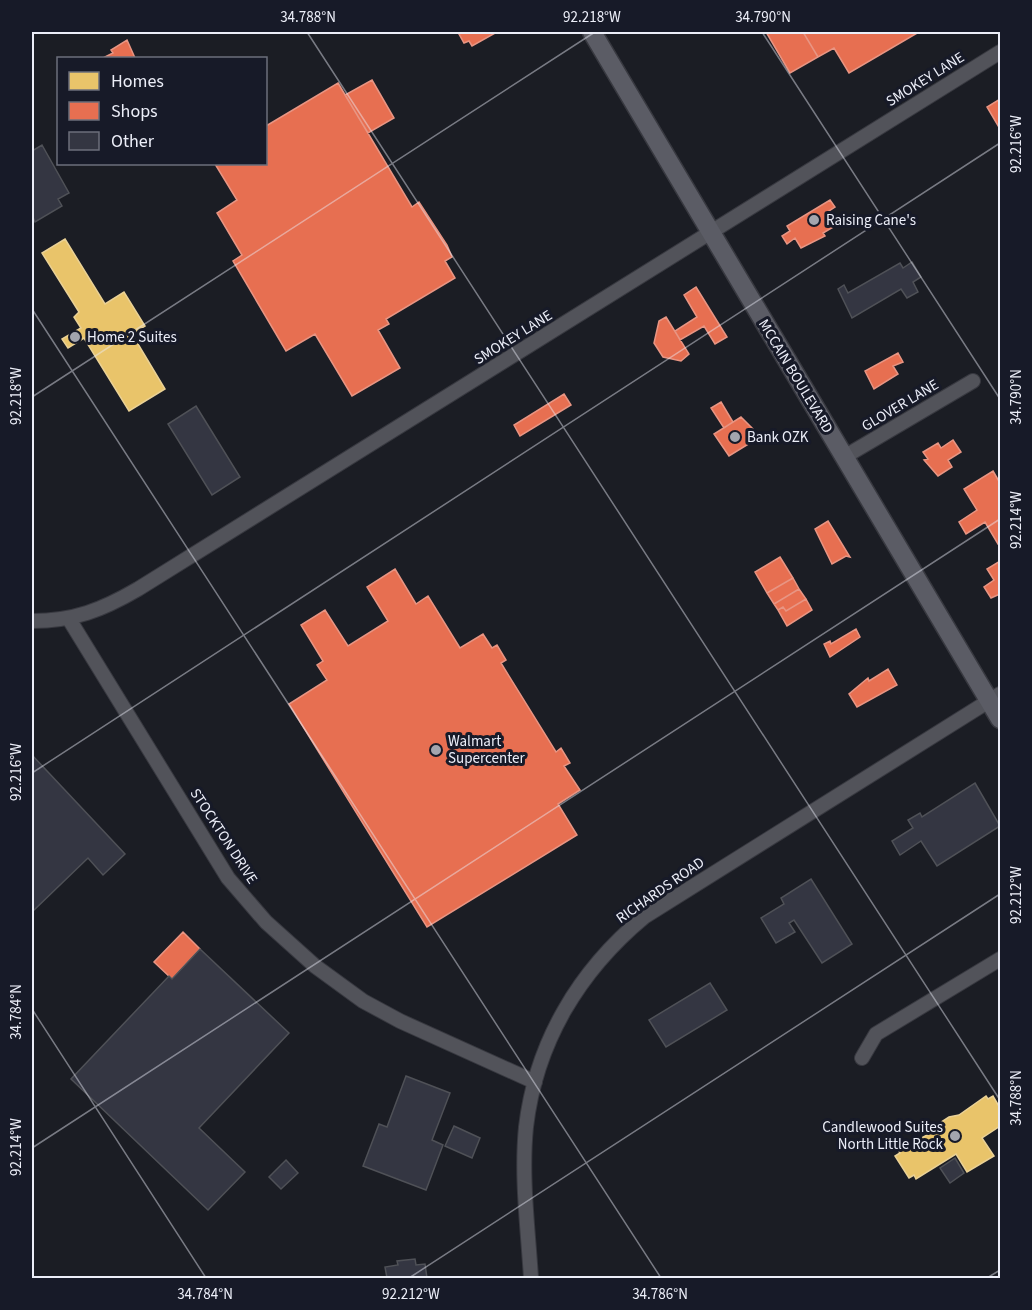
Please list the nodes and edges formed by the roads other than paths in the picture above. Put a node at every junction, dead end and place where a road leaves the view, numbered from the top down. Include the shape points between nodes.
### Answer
1 (592, 32) edge
2 (1000, 52) edge
3 (711, 234) junction
4 (973, 381) dead end
5 (844, 457) junction
6 (69, 619) junction
7 (32, 621) edge
8 (995, 698) edge
9 (1000, 719) edge
10 (1000, 960) edge
11 (862, 1058) dead end
12 (535, 1082) junction
13 (531, 1278) edge

1 - 3 main road, MCCAIN BOULEVARD
2 - 3 street, SMOKEY LANE
3 - 5 main road, MCCAIN BOULEVARD
3 - 6 street, SMOKEY LANE via 138,589 86,615
4 - 5 street, GLOVER LANE
5 - 8 main road, MCCAIN BOULEVARD
6 - 7 street, SMOKEY LANE
6 - 12 street, STOCKTON DRIVE via 228,878 266,922 315,966 363,1001
8 - 9 main road, MCCAIN BOULEVARD
8 - 12 street, RICHARDS ROAD via 686,890 630,929 594,965 567,1004 544,1052
10 - 11 street via 876,1034
12 - 13 street, RICHARDS ROAD via 525,1155

